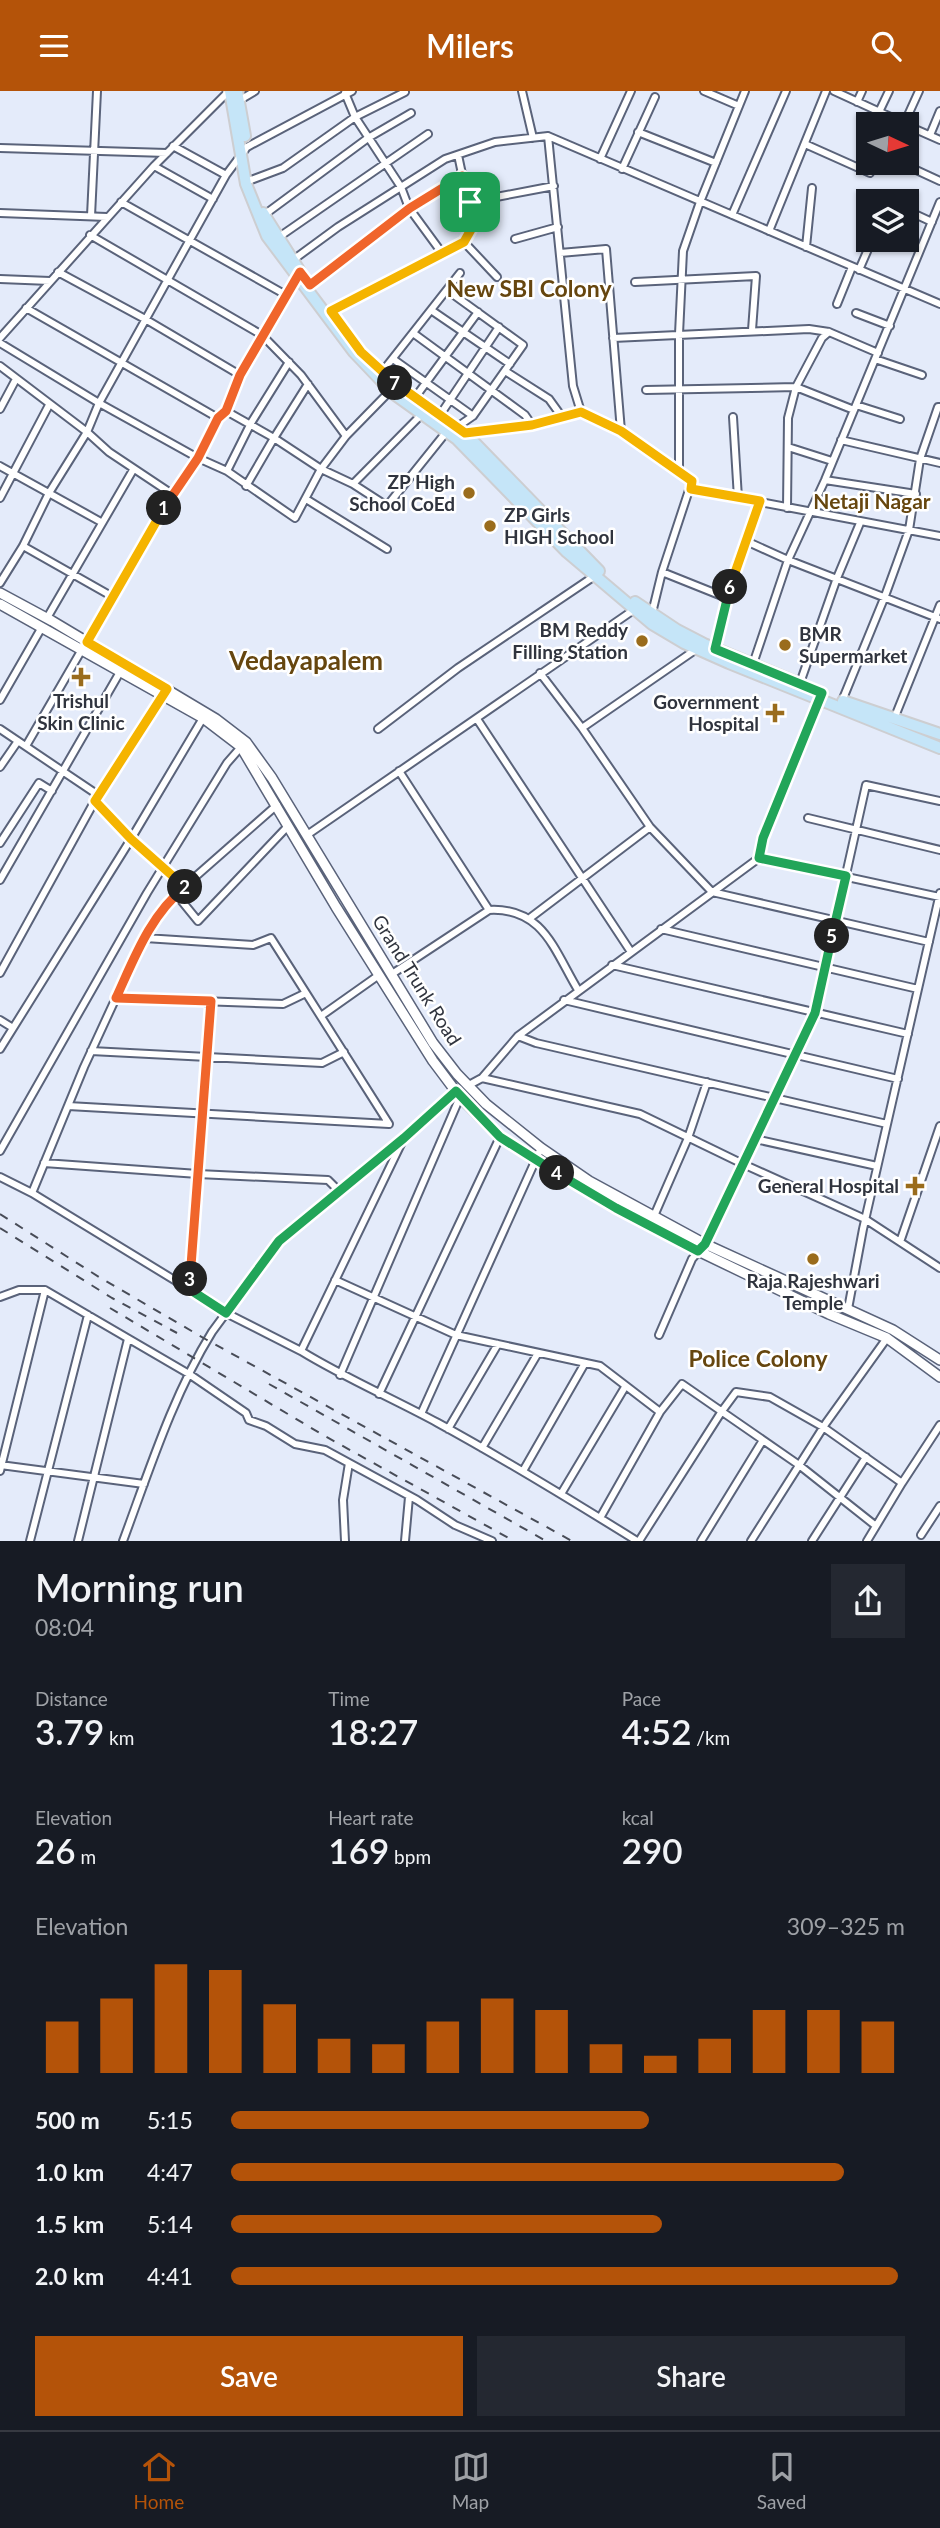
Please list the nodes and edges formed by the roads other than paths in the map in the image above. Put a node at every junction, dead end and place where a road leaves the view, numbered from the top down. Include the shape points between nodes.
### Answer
1 (97, 91) edge
2 (230, 91) edge
3 (255, 91) edge
4 (522, 91) edge
5 (631, 91) edge
6 (704, 91) edge
7 (745, 91) edge
8 (786, 91) edge
9 (827, 91) edge
10 (836, 91) edge
11 (862, 91) edge
12 (889, 91) edge
13 (919, 91) edge
14 (347, 92) edge
15 (405, 92) edge
16 (238, 96) edge
17 (655, 97) dead end
18 (857, 101) junction
19 (739, 106) junction
20 (940, 111) edge
21 (879, 112) joint
22 (910, 112) edge
23 (411, 113) dead end
24 (355, 117) junction
25 (919, 130) edge
26 (638, 132) junction
27 (428, 134) dead end
28 (930, 135) junction
29 (548, 136) junction
30 (369, 138) junction
31 (533, 138) junction
32 (940, 140) edge
33 (805, 144) junction
34 (173, 146) junction
35 (0, 148) edge
36 (94, 151) junction
37 (244, 151) junction
38 (167, 153) junction
39 (458, 155) junction
40 (600, 159) junction
41 (383, 163) junction
42 (716, 163) junction
43 (154, 166) junction
44 (856, 167) edge
45 (622, 169) junction
46 (919, 171) edge
47 (226, 175) junction
48 (462, 176) junction
49 (251, 180) junction
50 (940, 181) edge
51 (554, 186) junction
52 (401, 187) junction
53 (812, 188) dead end
54 (213, 199) junction
55 (121, 202) junction
56 (470, 202) junction
57 (699, 202) junction
58 (940, 202) edge
59 (410, 208) junction
60 (0, 213) edge
61 (264, 215) junction
62 (732, 215) junction
63 (91, 216) junction
64 (919, 216) edge
65 (107, 217) junction
66 (932, 222) junction
67 (558, 227) junction
68 (769, 231) junction
69 (90, 235) junction
70 (279, 237) junction
71 (515, 239) dead end
72 (190, 240) junction
73 (464, 242) junction
74 (806, 247) junction
75 (865, 252) edge
76 (442, 253) junction
77 (560, 253) junction
78 (293, 260) junction
79 (855, 268) junction
80 (58, 272) junction
81 (460, 273) dead end
82 (298, 275) junction
83 (497, 277) dead end
84 (0, 279) edge
85 (682, 279) junction
86 (50, 281) junction
87 (167, 281) junction
88 (635, 282) dead end
89 (310, 285) junction
90 (447, 290) junction
91 (905, 291) junction
92 (286, 295) junction
93 (837, 304) dead end
94 (940, 304) edge
95 (26, 308) junction
96 (431, 310) junction
97 (331, 311) junction
98 (478, 312) junction
99 (856, 313) dead end
100 (145, 319) junction
101 (890, 326) junction
102 (499, 327) junction
103 (752, 331) junction
104 (462, 332) junction
105 (829, 332) junction
106 (413, 333) junction
107 (679, 334) junction
108 (262, 335) junction
109 (613, 338) junction
110 (0, 340) edge
111 (485, 347) junction
112 (444, 356) junction
113 (877, 356) junction
114 (393, 359) junction
115 (122, 362) junction
116 (289, 362) junction
117 (0, 366) edge
118 (507, 367) junction
119 (382, 372) junction
120 (467, 373) junction
121 (240, 375) junction
122 (922, 375) dead end
123 (16, 379) junction
124 (425, 382) junction
125 (308, 384) junction
126 (394, 387) junction
127 (796, 387) junction
128 (679, 388) junction
129 (491, 390) junction
130 (646, 390) dead end
131 (414, 399) junction
132 (450, 399) junction
133 (99, 403) junction
134 (50, 405) junction
135 (939, 405) edge
136 (855, 408) junction
137 (0, 409) edge
138 (226, 411) junction
139 (425, 411) junction
140 (581, 412) junction
141 (440, 415) junction
142 (473, 416) junction
143 (562, 417) junction
144 (733, 417) dead end
145 (218, 418) junction
146 (900, 419) dead end
147 (251, 423) junction
148 (532, 425) junction
149 (455, 429) junction
150 (621, 431) junction
151 (87, 432) junction
152 (346, 436) junction
153 (274, 438) junction
154 (841, 440) junction
155 (788, 447) junction
156 (198, 458) junction
157 (920, 459) junction
158 (832, 461) junction
159 (940, 463) edge
160 (0, 466) edge
161 (321, 469) junction
162 (133, 470) junction
163 (227, 471) junction
164 (679, 472) junction
165 (13, 473) junction
166 (825, 480) junction
167 (353, 484) junction
168 (246, 486) junction
169 (691, 489) junction
170 (49, 493) junction
171 (172, 494) junction
172 (916, 494) junction
173 (0, 498) edge
174 (738, 498) junction
175 (306, 499) junction
176 (760, 501) junction
177 (787, 508) junction
178 (809, 513) junction
179 (102, 522) junction
180 (860, 523) junction
181 (909, 530) junction
182 (940, 536) edge
183 (746, 541) junction
184 (23, 546) junction
185 (387, 549) dead end
186 (788, 560) junction
187 (662, 572) junction
188 (73, 574) junction
189 (598, 574) junction
190 (837, 578) junction
191 (1, 579) edge
192 (0, 593) edge
193 (885, 596) junction
194 (113, 597) junction
195 (727, 598) junction
196 (0, 604) edge
197 (940, 605) edge
198 (637, 608) junction
199 (652, 613) junction
200 (937, 618) edge
201 (44, 623) junction
202 (85, 646) junction
203 (700, 646) junction
204 (715, 649) junction
205 (753, 664) junction
206 (120, 672) junction
207 (540, 673) junction
208 (800, 683) junction
209 (165, 693) junction
210 (821, 696) junction
211 (0, 700) edge
212 (842, 701) junction
213 (202, 718) junction
214 (477, 719) junction
215 (894, 719) junction
216 (582, 728) junction
217 (0, 729) edge
218 (378, 729) dead end
219 (939, 732) edge
220 (18, 741) junction
221 (26, 746) junction
222 (242, 747) junction
223 (940, 748) edge
224 (0, 767) edge
225 (64, 771) junction
226 (398, 771) junction
227 (52, 791) junction
228 (97, 798) junction
229 (940, 801) edge
230 (277, 805) junction
231 (807, 818) dead end
232 (288, 826) junction
233 (650, 827) junction
234 (856, 831) junction
235 (307, 835) junction
236 (131, 839) junction
237 (0, 843) edge
238 (940, 850) edge
239 (759, 858) junction
240 (165, 867) junction
241 (846, 876) junction
242 (582, 878) junction
243 (0, 880) edge
244 (186, 885) junction
245 (712, 892) junction
246 (176, 894) junction
247 (940, 896) edge
248 (488, 910) junction
249 (530, 918) junction
250 (836, 921) junction
251 (661, 929) junction
252 (145, 938) junction
253 (929, 942) junction
254 (631, 952) junction
255 (384, 962) junction
256 (612, 965) junction
257 (825, 967) junction
258 (377, 972) junction
259 (0, 973) edge
260 (395, 979) junction
261 (388, 989) junction
262 (918, 989) junction
263 (578, 990) junction
264 (306, 993) junction
265 (116, 998) junction
266 (564, 1000) junction
267 (211, 1001) junction
268 (815, 1013) junction
269 (321, 1016) junction
270 (0, 1020) edge
271 (13, 1028) junction
272 (908, 1034) junction
273 (517, 1036) junction
274 (0, 1049) edge
275 (91, 1051) junction
276 (344, 1052) junction
277 (795, 1054) junction
278 (206, 1058) junction
279 (457, 1074) junction
280 (482, 1078) junction
281 (898, 1079) junction
282 (449, 1082) junction
283 (707, 1082) junction
284 (469, 1085) junction
285 (458, 1094) junction
286 (774, 1099) junction
287 (486, 1104) junction
288 (68, 1106) junction
289 (476, 1113) junction
290 (202, 1115) junction
291 (887, 1124) junction
292 (939, 1129) edge
293 (500, 1137) junction
294 (3, 1138) edge
295 (404, 1138) junction
296 (688, 1138) junction
297 (755, 1139) junction
298 (541, 1149) junction
299 (0, 1151) edge
300 (536, 1160) junction
301 (44, 1163) junction
302 (743, 1164) junction
303 (877, 1166) junction
304 (198, 1174) junction
305 (0, 1177) edge
306 (339, 1191) junction
307 (32, 1193) junction
308 (654, 1216) junction
309 (865, 1219) junction
310 (900, 1242) junction
311 (701, 1248) junction
312 (940, 1268) edge
313 (335, 1280) junction
314 (189, 1289) junction
315 (45, 1290) junction
316 (0, 1297) edge
317 (373, 1297) junction
318 (848, 1309) junction
319 (226, 1313) junction
320 (88, 1315) junction
321 (414, 1316) junction
322 (456, 1335) junction
323 (659, 1335) dead end
324 (887, 1338) junction
325 (128, 1339) junction
326 (498, 1344) junction
327 (300, 1351) junction
328 (538, 1353) junction
329 (940, 1360) edge
330 (585, 1363) junction
331 (189, 1374) junction
332 (340, 1375) junction
333 (940, 1377) edge
334 (625, 1387) junction
335 (379, 1394) junction
336 (722, 1411) junction
337 (660, 1412) junction
338 (421, 1414) junction
339 (940, 1425) edge
340 (823, 1427) junction
341 (449, 1429) junction
342 (763, 1440) junction
343 (482, 1448) junction
344 (866, 1457) junction
345 (349, 1463) junction
346 (799, 1465) junction
347 (0, 1467) edge
348 (47, 1470) junction
349 (523, 1471) junction
350 (93, 1477) junction
351 (902, 1483) junction
352 (144, 1484) junction
353 (561, 1494) junction
354 (409, 1497) junction
355 (839, 1499) junction
356 (940, 1506) edge
357 (600, 1518) junction
358 (876, 1526) junction
359 (921, 1535) dead end
360 (30, 1541) edge
361 (78, 1541) edge
362 (123, 1541) edge
363 (345, 1541) edge
364 (405, 1541) edge
365 (492, 1541) edge
366 (638, 1541) edge
367 (701, 1541) edge
368 (751, 1541) edge
369 (812, 1541) edge
370 (867, 1541) edge

1 - 36 street
2 - 34 street
2 - 37 main road
3 - 16 street
4 - 31 street
5 - 40 street
6 - 19 street
7 - 19 street
8 - 62 street
9 - 33 street
10 - 18 street
11 - 18 street
12 - 21 street
13 - 22 street
14 - 24 street
14 - 37 street
15 - 24 street
16 - 37 main road
17 - 26 street
18 - 21 street
19 - 42 street
20 - 28 street
23 - 30 street
24 - 30 street
24 - 49 street via 283,168
25 - 28 street
26 - 42 street
26 - 45 street
27 - 41 street
28 - 32 street
29 - 31 street
29 - 40 street
29 - 51 street
30 - 41 street
30 - 61 street
31 - 39 street via 495,142
33 - 44 street
33 - 68 street
34 - 38 street
34 - 47 street
35 - 36 street
36 - 38 street
36 - 63 street
37 - 47 street
37 - 49 main road
37 - 82 main road via 246,184 267,236
38 - 43 street
39 - 48 street
39 - 52 street
40 - 45 street
41 - 52 street
41 - 70 street
42 - 57 street
43 - 54 street
43 - 55 street
45 - 57 street
46 - 50 street
47 - 54 street
48 - 56 street
48 - 59 street
49 - 61 main road
51 - 56 street
51 - 67 street
52 - 59 street
52 - 78 street
53 - 74 street
54 - 72 street
55 - 65 street
55 - 72 street
56 - 73 street via 473,226
57 - 62 street
57 - 85 street via 683,251
58 - 66 street
59 - 76 street
59 - 89 street
60 - 63 street
61 - 70 main road
62 - 68 street
63 - 65 street
64 - 66 street
65 - 69 street
66 - 91 street
67 - 71 street
67 - 77 street
68 - 74 street
69 - 80 street
69 - 87 street
70 - 78 main road
72 - 87 street
72 - 92 street
73 - 76 street
73 - 83 street
74 - 79 street
75 - 79 street
76 - 97 street
77 - 109 street via 606,249
77 - 140 street via 573,386
78 - 82 main road
79 - 91 street
79 - 93 street
80 - 86 street
80 - 100 street
81 - 90 street
82 - 89 main road
82 - 92 street
82 - 126 main road via 354,352
84 - 86 street
85 - 88 street
85 - 103 street via 756,276
85 - 107 street
86 - 95 street
87 - 100 street
87 - 108 street
89 - 97 main road
90 - 96 street
90 - 98 street
91 - 94 street
91 - 101 street
92 - 108 street
95 - 110 street
95 - 115 street
96 - 104 street
96 - 106 street
97 - 119 main road
98 - 102 street
98 - 104 street
99 - 101 street
100 - 115 street
100 - 121 street
101 - 113 street
102 - 111 street
102 - 118 street via 523,345
103 - 105 street
103 - 107 street
104 - 111 street
104 - 112 street
105 - 113 street
105 - 127 street
106 - 112 street
106 - 114 street
107 - 109 street
107 - 128 street
108 - 116 street
108 - 121 street
109 - 150 street
110 - 133 street
111 - 118 street
111 - 120 street
112 - 120 street
112 - 124 street
113 - 122 street
113 - 136 street
114 - 119 street
114 - 124 street
115 - 133 street
115 - 145 street
116 - 125 street
116 - 147 street
117 - 123 street
118 - 129 street
118 - 143 street via 549,399
119 - 126 main road
120 - 129 street
120 - 132 street
121 - 138 street
123 - 134 street
123 - 137 street
124 - 131 street
124 - 132 street
125 - 152 street
125 - 153 street
126 - 131 main road
126 - 139 main road
126 - 152 street
127 - 128 street
127 - 136 street
127 - 155 street via 788,418
128 - 130 street
128 - 164 street
129 - 142 street
129 - 148 street
131 - 139 main road
132 - 141 street
132 - 142 street
133 - 151 street
133 - 156 street
134 - 151 street
134 - 165 street
135 - 157 street
136 - 146 street
136 - 154 street
138 - 145 street
138 - 147 street
139 - 141 main road
139 - 149 main road
139 - 167 street
140 - 143 street
140 - 150 street
141 - 149 main road
142 - 149 street
143 - 148 street
144 - 174 street
145 - 156 street
147 - 153 street
147 - 163 street
148 - 149 street
149 - 167 street via 387,506
149 - 189 main road
149 - 189 main road via 568,552
150 - 164 street
151 - 162 street
151 - 170 street
152 - 161 street
153 - 161 street
153 - 168 street
154 - 157 street
154 - 158 street
155 - 158 street
155 - 177 street
156 - 163 street
156 - 171 street
157 - 159 street
157 - 172 street
158 - 166 street
160 - 165 street
161 - 167 street
161 - 175 street
162 - 171 street
162 - 179 street
163 - 168 street
164 - 169 street via 692,481
165 - 170 street
165 - 173 street
166 - 172 street
166 - 178 street
168 - 175 street via 295,517
169 - 174 street
169 - 187 street
170 - 179 street
170 - 184 street
171 - 194 street
172 - 181 street
174 - 176 street
175 - 185 street
176 - 177 street
176 - 183 street
177 - 178 street
178 - 180 street
178 - 186 street
179 - 188 street
180 - 181 street
180 - 190 street
181 - 182 street
181 - 193 street
183 - 186 street
183 - 195 street
184 - 188 street
184 - 191 street
186 - 190 street
186 - 205 street
187 - 195 street
187 - 199 street
188 - 194 street
188 - 201 street
189 - 198 main road
189 - 218 street via 458,668
190 - 193 street
190 - 208 street
192 - 201 main road
193 - 200 street
193 - 212 street
194 - 202 street
195 - 204 street
196 - 201 main road
197 - 200 street
198 - 199 main road
198 - 203 main road via 652,624
198 - 207 street
199 - 203 main road
200 - 215 street
201 - 202 main road
201 - 211 street
202 - 206 main road
202 - 209 main road, Grand Trunk Road
202 - 221 street
203 - 204 main road
203 - 210 main road
203 - 216 street
204 - 205 main road
205 - 208 main road
206 - 209 main road
206 - 225 street
207 - 214 street
207 - 216 street
208 - 210 main road
209 - 213 main road
209 - 228 street
209 - 235 main road, Grand Trunk Road via 216,719 246,742
210 - 212 main road
210 - 223 main road
210 - 239 street
212 - 215 main road
213 - 222 main road
213 - 236 street
214 - 226 street
214 - 242 street
215 - 219 main road
216 - 233 street
217 - 220 street
220 - 221 street
220 - 224 street
221 - 225 street
222 - 230 main road
222 - 240 street via 227,763
225 - 227 street
225 - 228 street
226 - 235 street
226 - 248 street
227 - 237 street via 39,783
227 - 243 street
228 - 236 street
228 - 259 street
229 - 234 street via 866,785
230 - 232 main road
230 - 244 street
231 - 234 street
232 - 246 street via 198,921
232 - 258 main road
233 - 242 street
233 - 245 street
234 - 238 street
234 - 241 street
235 - 255 main road, Grand Trunk Road
236 - 240 street
236 - 271 street
239 - 241 street
239 - 245 street
240 - 244 street
240 - 294 street
241 - 247 street
241 - 250 street
242 - 249 street
242 - 254 street
244 - 246 street
245 - 250 street
245 - 251 street
246 - 252 street
247 - 253 street
248 - 249 street via 505,909
248 - 260 street
249 - 263 street
250 - 253 street
250 - 257 street
251 - 254 street
251 - 257 street
252 - 264 street via 253,945 271,938
252 - 265 street
253 - 262 street
254 - 256 street
255 - 258 main road
255 - 260 main road, Grand Trunk Road
256 - 263 street
256 - 268 street
257 - 262 street
257 - 268 street
258 - 261 main road
258 - 269 street
260 - 261 main road
260 - 279 main road, Grand Trunk Road
261 - 282 main road
262 - 272 street
263 - 266 street
264 - 267 street via 283,1004
264 - 269 street
265 - 267 street
265 - 275 street
266 - 273 street
266 - 277 street
267 - 278 street
268 - 272 street
268 - 277 street
269 - 276 street
270 - 271 street
271 - 274 street
272 - 281 street
273 - 280 street
273 - 283 street
275 - 278 street
275 - 288 street
276 - 278 street via 322,1063
276 - 290 street via 389,1125
277 - 281 street
277 - 286 street
278 - 290 street
279 - 282 main road
279 - 284 main road, Grand Trunk Road
280 - 284 street
280 - 296 street via 640,1114
281 - 291 street
282 - 285 main road
283 - 286 street
283 - 296 street
284 - 287 main road, Grand Trunk Road
285 - 289 main road
285 - 295 street
285 - 317 street
286 - 291 street
286 - 297 street
287 - 289 main road
287 - 298 main road, Grand Trunk Road
288 - 290 street
288 - 301 street
289 - 293 main road
290 - 304 street
291 - 303 street
292 - 310 street
293 - 300 main road
293 - 321 street
294 - 299 street
295 - 306 street
295 - 313 street
296 - 302 street
296 - 308 street
297 - 302 street
297 - 303 street
298 - 300 street
298 - 308 main road, Grand Trunk Road
300 - 311 main road via 616,1208
300 - 322 street
301 - 304 street
301 - 307 street
302 - 309 street
302 - 311 street
303 - 309 street
304 - 306 street via 328,1180
304 - 314 street
305 - 307 street
306 - 319 street via 279,1241
307 - 314 street
308 - 311 main road, Grand Trunk Road
309 - 310 street
309 - 318 street
310 - 312 street
311 - 318 main road, Grand Trunk Road
311 - 323 street
311 - 324 main road via 829,1314
313 - 317 street
313 - 327 street
314 - 319 street
315 - 316 street via 19,1290
315 - 320 street
315 - 347 street
317 - 321 street
317 - 332 street
318 - 329 main road, Grand Trunk Road via 893,1329
319 - 327 street
319 - 331 street
320 - 325 street
320 - 348 street
321 - 322 street
321 - 335 street
322 - 326 street
322 - 338 street
324 - 333 main road
324 - 340 street
325 - 331 street
325 - 350 street
326 - 328 street
326 - 341 street
327 - 332 street
328 - 330 street
328 - 343 street
330 - 334 street via 600,1367
330 - 349 street
331 - 345 street via 246,1413 248,1420 295,1444 325,1450
331 - 352 street
332 - 335 street
334 - 337 street
334 - 353 street
335 - 338 street
336 - 337 street via 682,1384
336 - 340 street via 736,1392 770,1397
336 - 342 street
336 - 366 street
337 - 357 street
338 - 341 street
339 - 351 street
340 - 344 street
340 - 346 street
341 - 343 street
342 - 346 street
342 - 367 street
343 - 349 street
344 - 351 street
344 - 355 street
345 - 354 street
345 - 363 street via 343,1500
346 - 355 street
346 - 368 street
347 - 348 street
348 - 350 street
348 - 360 street
349 - 353 street
350 - 352 street
350 - 361 street
351 - 358 street
352 - 362 street
353 - 357 street
354 - 364 street
354 - 365 street
355 - 358 street
355 - 369 street
356 - 359 street
357 - 366 street
358 - 370 street

